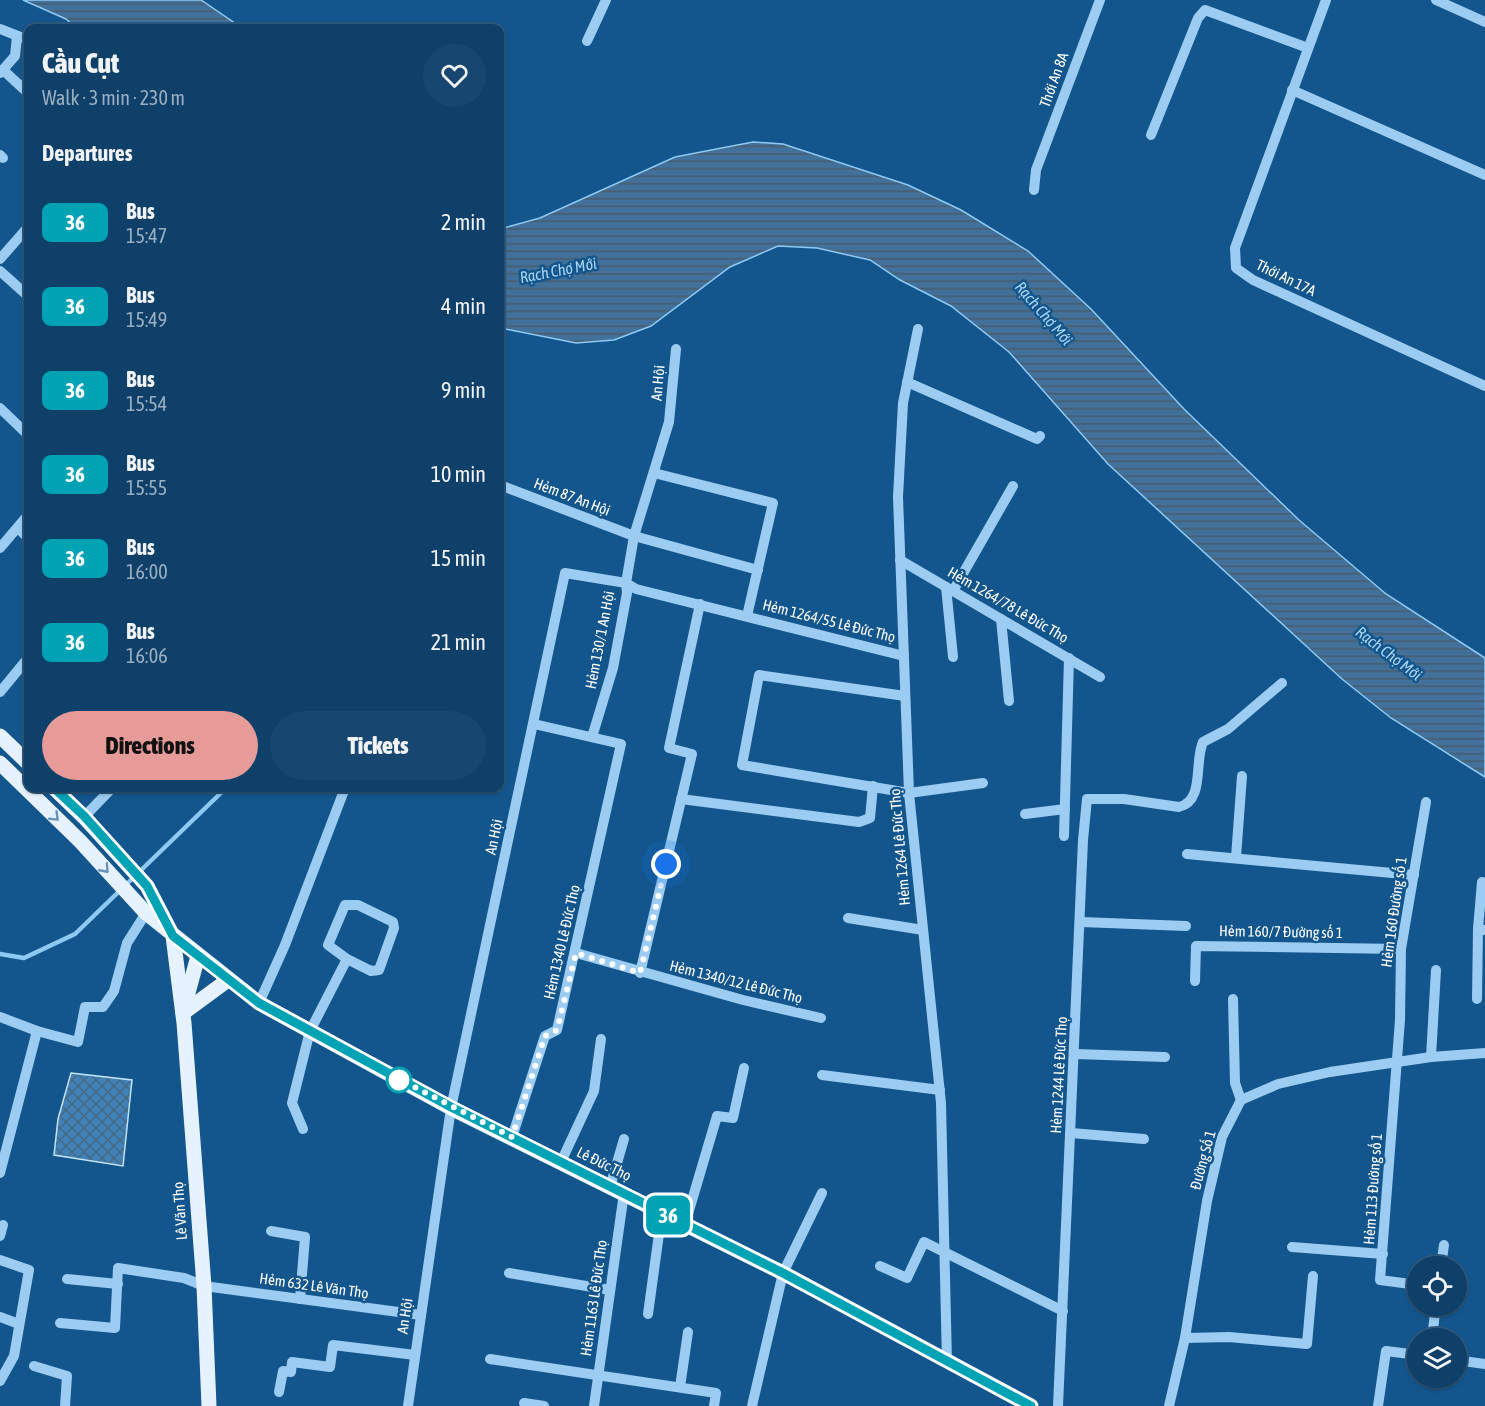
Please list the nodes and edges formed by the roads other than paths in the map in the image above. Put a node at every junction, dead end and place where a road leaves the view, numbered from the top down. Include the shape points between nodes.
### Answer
1 (606, 0) edge
2 (1100, 0) edge
3 (1326, 0) edge
4 (1436, 0) edge
5 (1485, 22) edge
6 (0, 29) edge
7 (17, 36) junction
8 (24, 39) edge
9 (587, 41) dead end
10 (1308, 48) junction
11 (2, 72) edge
12 (24, 90) edge
13 (1292, 90) junction
14 (1151, 135) dead end
15 (1485, 175) edge
16 (1034, 190) dead end
17 (24, 231) edge
18 (1, 256) edge
19 (0, 271) edge
20 (24, 292) edge
21 (918, 329) dead end
22 (676, 349) dead end
23 (907, 382) junction
24 (1485, 386) edge
25 (0, 408) edge
26 (24, 431) edge
27 (1040, 436) dead end
28 (654, 473) junction
29 (1013, 486) dead end
30 (504, 487) edge
31 (24, 520) edge
32 (18, 528) junction
33 (24, 534) edge
34 (634, 536) junction
35 (0, 548) edge
36 (900, 560) junction
37 (758, 570) junction
38 (626, 583) junction
39 (950, 589) junction
40 (700, 604) junction
41 (747, 616) junction
42 (1001, 619) junction
43 (904, 656) junction
44 (953, 657) dead end
45 (1069, 658) junction
46 (24, 663) edge
47 (1100, 676) dead end
48 (1282, 683) dead end
49 (0, 692) edge
50 (905, 696) junction
51 (1009, 701) dead end
52 (534, 724) junction
53 (0, 736) edge
54 (592, 736) junction
55 (24, 759) edge
56 (0, 763) edge
57 (1242, 776) dead end
58 (983, 783) dead end
59 (24, 786) edge
60 (873, 786) junction
61 (30, 792) edge
62 (58, 792) edge
63 (109, 792) edge
64 (343, 792) edge
65 (909, 793) junction
66 (681, 800) junction
67 (1426, 802) dead end
68 (1065, 809) junction
69 (1025, 814) dead end
70 (89, 822) junction
71 (1065, 836) dead end
72 (1187, 854) dead end
73 (1236, 857) junction
74 (1414, 875) junction
75 (1482, 882) dead end
76 (146, 912) junction
77 (848, 918) dead end
78 (1081, 922) junction
79 (1185, 926) dead end
80 (923, 930) junction
81 (1481, 930) edge
82 (173, 936) junction
83 (1401, 949) junction
84 (576, 953) junction
85 (198, 956) junction
86 (347, 959) junction
87 (1481, 965) edge
88 (1436, 970) dead end
89 (640, 973) junction
90 (228, 980) junction
91 (1195, 981) dead end
92 (1233, 999) dead end
93 (1477, 999) dead end
94 (259, 1003) junction
95 (183, 1013) junction
96 (0, 1017) edge
97 (821, 1018) dead end
98 (37, 1031) junction
99 (310, 1032) junction
100 (601, 1039) dead end
101 (1485, 1053) edge
102 (1075, 1054) junction
103 (1165, 1057) dead end
104 (1431, 1057) junction
105 (1397, 1063) junction
106 (744, 1068) dead end
107 (822, 1075) dead end
108 (940, 1090) junction
109 (1241, 1100) junction
110 (451, 1107) junction
111 (303, 1130) dead end
112 (1071, 1133) junction
113 (512, 1137) junction
114 (624, 1139) dead end
115 (1144, 1139) dead end
116 (561, 1162) junction
117 (0, 1173) edge
118 (617, 1190) junction
119 (822, 1193) dead end
120 (662, 1212) junction
121 (685, 1224) junction
122 (3, 1225) dead end
123 (271, 1231) dead end
124 (0, 1236) edge
125 (1444, 1245) dead end
126 (1292, 1247) dead end
127 (945, 1250) junction
128 (1383, 1254) junction
129 (1442, 1256) edge
130 (0, 1260) edge
131 (880, 1266) dead end
132 (509, 1273) dead end
133 (783, 1273) junction
134 (1313, 1276) dead end
135 (67, 1279) dead end
136 (118, 1284) junction
137 (1407, 1284) edge
138 (204, 1287) junction
139 (610, 1290) junction
140 (300, 1299) junction
141 (1063, 1311) junction
142 (648, 1314) dead end
143 (421, 1315) junction
144 (0, 1317) edge
145 (60, 1323) dead end
146 (20, 1324) junction
147 (688, 1332) dead end
148 (1185, 1338) junction
149 (1407, 1354) edge
150 (415, 1355) junction
151 (490, 1359) dead end
152 (1467, 1362) edge
153 (947, 1363) junction
154 (1485, 1364) edge
155 (34, 1366) dead end
156 (599, 1377) junction
157 (0, 1381) edge
158 (680, 1387) junction
159 (279, 1392) dead end
160 (524, 1403) dead end
161 (65, 1406) edge
162 (209, 1406) edge
163 (408, 1406) edge
164 (544, 1406) edge
165 (594, 1406) edge
166 (714, 1406) edge
167 (752, 1406) edge
168 (1031, 1406) edge
169 (1058, 1406) edge
170 (1169, 1406) edge
171 (1378, 1406) edge

1 - 9 street
2 - 16 street, Thới An 8A via 1036,170
3 - 10 street, Thới An 17A
4 - 5 street
6 - 7 street
7 - 8 street
7 - 11 street via 15,56
10 - 13 street, Thới An 17A
10 - 14 street via 1204,10
11 - 12 street
13 - 15 street
13 - 24 street, Thới An 17A via 1234,248 1236,268 1253,280
17 - 18 street
19 - 20 street
21 - 23 street, Hẻm 1264 Lê Đức Thọ
22 - 28 street, An Hội via 669,422
23 - 27 street via 1037,439
23 - 36 street, Hẻm 1264 Lê Đức Thọ via 898,497
25 - 26 street
28 - 34 street, An Hội
28 - 37 street, Hẻm 1264/55 Lê Đức Thọ via 773,503
29 - 39 street
30 - 34 street, Hẻm 87 An Hội
31 - 32 street
32 - 33 street
32 - 35 street
34 - 37 street
34 - 38 street, An Hội
36 - 39 street, Hẻm 1264/78 Lê Đức Thọ
36 - 43 street, Hẻm 1264 Lê Đức Thọ
37 - 41 street, Hẻm 1264/55 Lê Đức Thọ
38 - 40 street, Hẻm 1264/55 Lê Đức Thọ via 636,589
38 - 52 street, An Hội via 565,573
38 - 54 street, Hẻm 130/1 An Hội via 613,668
39 - 42 street, Hẻm 1264/78 Lê Đức Thọ
39 - 44 street
40 - 41 street, Hẻm 1264/55 Lê Đức Thọ
40 - 66 street via 669,748 692,754
41 - 43 street, Hẻm 1264/55 Lê Đức Thọ
42 - 45 street, Hẻm 1264/78 Lê Đức Thọ
42 - 51 street
43 - 50 street, Hẻm 1264 Lê Đức Thọ
45 - 47 street, Hẻm 1264/78 Lê Đức Thọ
45 - 68 street
46 - 49 street
48 - 78 street, Hẻm 1244 Lê Đức Thọ via 1228,729 1203,742 1195,794 1188,804 1179,807 1087,799
50 - 60 street via 759,675 742,765
50 - 65 street, Hẻm 1264 Lê Đức Thọ
52 - 54 street
52 - 110 street, An Hội
53 - 55 main road
54 - 84 street, Hẻm 1340 Lê Đức Thọ via 621,744
56 -> 59 main road, Lê Đức Thọ
57 - 73 street
58 - 65 street
60 - 65 street
60 - 66 street via 870,818 859,822
61 -> 76 main road, Lê Đức Thọ
62 - 70 main road
63 - 70 street
64 - 94 street
65 - 80 street, Hẻm 1264 Lê Đức Thọ
66 - 89 street
67 - 74 street, Hẻm 160 Đường số 1
68 - 69 street
68 - 71 street
70 - 82 main road, Lê Đức Thọ via 147,886
72 - 73 street
73 - 74 street
74 - 83 street, Hẻm 160 Đường số 1
75 - 81 street
76 - 82 main road, Lê Đức Thọ
76 - 98 street via 127,943 109,999 103,1007 85,1007 78,1042
77 - 80 street
78 - 79 street
78 - 102 street, Hẻm 1244 Lê Đức Thọ
80 - 108 street, Hẻm 1264 Lê Đức Thọ
81 - 87 street
82 - 85 main road, Lê Đức Thọ
82 - 95 main road, Lê Văn Thọ
83 - 91 street, Hẻm 160/7 Đường số 1 via 1196,946
83 - 105 street, Hẻm 160 Đường số 1
84 - 89 street, Hẻm 1340/12 Lê Đức Thọ
84 - 113 street, Hẻm 1340 Lê Đức Thọ via 557,1030 545,1036
85 - 90 main road, Lê Đức Thọ
85 - 95 main road
86 - 86 street via 328,945 345,905 358,905 393,922 379,970 371,971
86 - 99 street
87 - 93 street
88 - 104 street
89 - 97 street, Hẻm 1340/12 Lê Đức Thọ
90 - 94 main road, Lê Đức Thọ
90 - 95 main road
92 - 109 street via 1235,1083
94 - 99 main road, Lê Đức Thọ
95 - 138 main road, Lê Văn Thọ
96 - 98 street
98 - 117 street
99 - 110 main road, Lê Đức Thọ
99 - 111 street via 292,1103
100 - 116 street via 594,1091
101 - 104 street
102 - 103 street
102 - 112 street, Hẻm 1244 Lê Đức Thọ
104 - 105 street
105 - 109 street via 1278,1084
105 - 128 street, Hẻm 113 Đường số 1
106 - 121 street via 733,1118 717,1116
107 - 108 street
108 - 127 street, Hẻm 1264 Lê Đức Thọ
109 - 148 street, Đường Số 1 via 1222,1137
110 - 113 main road, Lê Đức Thọ
110 - 143 street, An Hội
112 - 115 street
112 - 141 street, Hẻm 1244 Lê Đức Thọ
113 - 116 main road, Lê Đức Thọ
114 - 118 street, Hẻm 1163 Lê Đức Thọ
116 - 118 main road, Lê Đức Thọ
118 - 120 main road, Lê Đức Thọ
118 - 139 street, Hẻm 1163 Lê Đức Thọ
119 - 133 street
120 - 121 main road, Lê Đức Thọ
120 - 142 street
121 - 133 main road, Lê Đức Thọ
122 - 124 street
123 - 140 street via 305,1237
125 - 129 street
126 - 128 street
127 - 131 street via 924,1242 907,1278
127 - 141 street
127 - 153 street, Hẻm 1264 Lê Đức Thọ
128 - 137 street, Hẻm 113 Đường số 1 via 1380,1280
130 - 146 street via 29,1270
132 - 139 street
133 - 153 main road, Lê Đức Thọ
133 - 167 street
134 - 148 street via 1307,1344 1229,1337
135 - 136 street
136 - 138 street, Hẻm 632 Lê Văn Thọ via 118,1268 184,1278
136 - 145 street via 115,1328
138 - 140 street, Hẻm 632 Lê Văn Thọ
138 - 162 main road, Lê Văn Thọ
139 - 156 street, Hẻm 1163 Lê Đức Thọ
140 - 143 street, Hẻm 632 Lê Văn Thọ
141 - 169 street, Hẻm 1244 Lê Đức Thọ
143 - 150 street, An Hội
144 - 146 street
146 - 157 street via 14,1356
147 - 158 street
148 - 170 street, Đường Số 1
149 - 171 street via 1386,1351
150 - 159 street via 333,1345 330,1367 292,1362 291,1372 283,1371
150 - 163 street, An Hội
151 - 156 street
152 - 154 street
153 - 168 main road, Lê Đức Thọ
155 - 161 street via 67,1376
156 - 158 street
156 - 165 street, Hẻm 1163 Lê Đức Thọ
158 - 166 street via 716,1393
160 - 164 street

